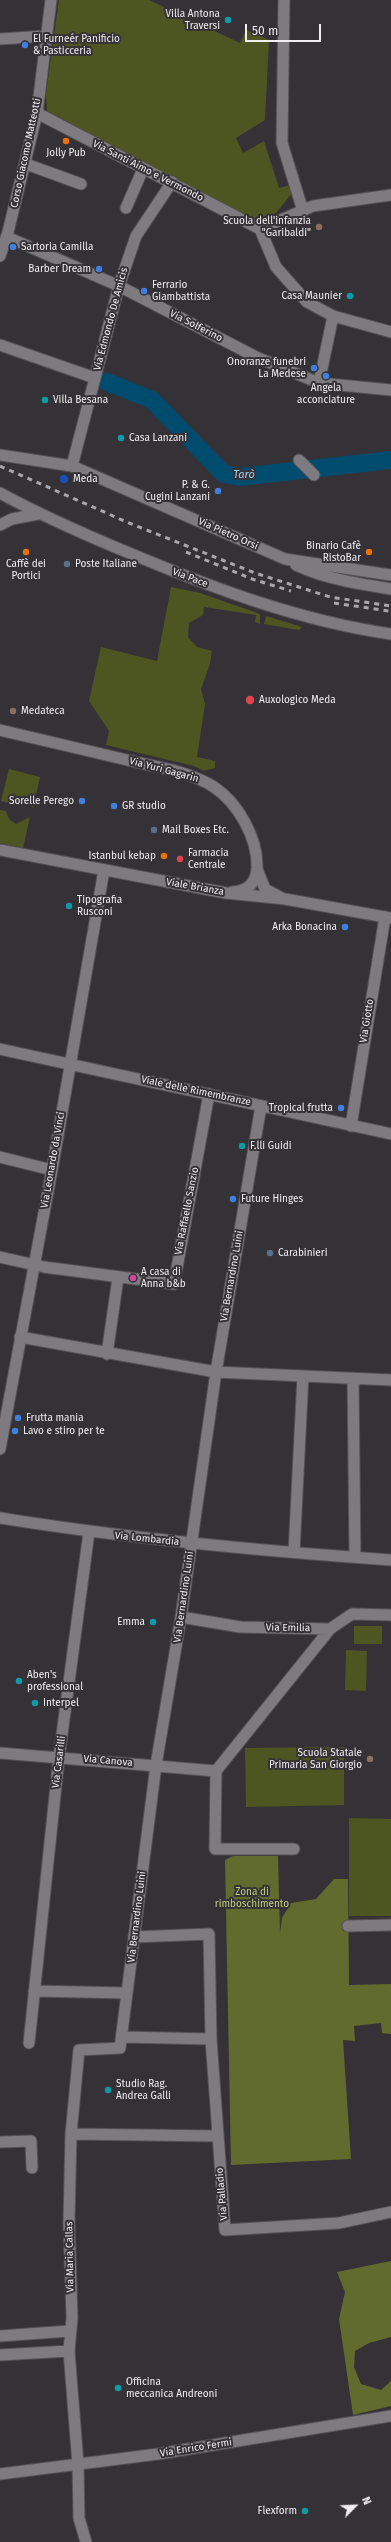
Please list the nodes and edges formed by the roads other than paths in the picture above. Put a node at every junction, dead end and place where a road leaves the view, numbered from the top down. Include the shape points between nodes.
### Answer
1 (51, 0) edge
2 (284, 0) edge
3 (46, 36) junction
4 (0, 39) edge
5 (37, 113) junction
6 (26, 164) junction
7 (143, 169) junction
8 (172, 182) junction
9 (81, 184) dead end
10 (391, 195) edge
11 (126, 208) dead end
12 (303, 211) junction
13 (260, 230) junction
14 (5, 233) edge
15 (0, 256) edge
16 (119, 286) junction
17 (333, 316) junction
18 (391, 332) edge
19 (0, 345) edge
20 (95, 378) junction
21 (319, 383) junction
22 (391, 390) edge
23 (0, 455) edge
24 (299, 460) dead end
25 (72, 466) junction
26 (314, 475) dead end
27 (0, 492) edge
28 (38, 514) junction
29 (0, 525) edge
30 (285, 559) junction
31 (391, 576) edge
32 (391, 590) edge
33 (391, 634) edge
34 (0, 730) edge
35 (0, 850) edge
36 (257, 867) junction
37 (104, 870) junction
38 (226, 893) junction
39 (285, 899) junction
40 (388, 917) edge
41 (0, 1049) edge
42 (70, 1064) junction
43 (209, 1094) junction
44 (261, 1106) junction
45 (352, 1126) junction
46 (391, 1134) edge
47 (0, 1157) edge
48 (52, 1170) junction
49 (0, 1257) edge
50 (34, 1265) junction
51 (118, 1278) junction
52 (20, 1337) junction
53 (107, 1354) junction
54 (216, 1372) junction
55 (303, 1376) junction
56 (353, 1378) junction
57 (391, 1380) edge
58 (4, 1408) edge
59 (0, 1449) edge
60 (0, 1518) edge
61 (89, 1532) junction
62 (191, 1543) junction
63 (294, 1552) junction
64 (355, 1557) junction
65 (391, 1560) edge
66 (391, 1615) edge
67 (181, 1617) junction
68 (330, 1629) junction
69 (0, 1753) edge
70 (59, 1757) junction
71 (156, 1765) junction
72 (216, 1771) junction
73 (294, 1849) dead end
74 (391, 1925) edge
75 (348, 1926) dead end
76 (134, 1937) junction
77 (34, 1992) junction
78 (127, 1993) junction
79 (122, 2037) junction
80 (211, 2039) junction
81 (28, 2043) dead end
82 (71, 2134) junction
83 (217, 2136) junction
84 (0, 2142) edge
85 (32, 2168) dead end
86 (391, 2212) edge
87 (69, 2331) junction
88 (0, 2336) edge
89 (69, 2351) junction
90 (0, 2355) edge
91 (391, 2416) edge
92 (78, 2464) junction
93 (0, 2474) edge
94 (86, 2542) edge

1 - 3 street, Corso Giacomo Matteotti
2 - 12 street via 282,143
3 - 4 street
3 - 5 street, Corso Giacomo Matteotti
5 - 6 street, Corso Giacomo Matteotti
5 - 7 street, Via Santi Aimo e Vermondo
6 - 9 street
6 - 14 street, Corso Giacomo Matteotti
7 - 8 street, Via Santi Aimo e Vermondo
7 - 11 street
8 - 13 street, Via Santi Aimo e Vermondo
8 - 16 street, Via Edmondo De Amicis via 136,236
10 - 12 street via 313,206
12 - 13 street
13 - 17 street via 276,267 307,302
14 - 15 street, Corso Giacomo Matteotti
14 - 16 street, Via Solferino
16 - 20 street, Via Edmondo De Amicis
16 - 21 street, Via Solferino via 256,357
17 - 18 street
17 - 21 street
19 - 20 street
20 - 25 street, Via Edmondo De Amicis
21 - 22 street, Via Solferino
23 - 25 street, Via Pietro Orsi
24 - 26 street
25 - 30 street, Via Pietro Orsi
27 - 28 street, Via Pace
28 - 29 street via 12,519
28 - 33 street, Via Pace via 170,570 252,601 346,628
30 - 31 street, Via Pietro Orsi
30 - 32 street via 313,572 343,581
34 - 36 street, Via Yuri Gagarin via 179,772 201,780 224,795 240,815 252,842
35 - 37 street, Viale Brianza
36 - 38 street via 250,887
36 - 39 street, Via Yuri Gagarin via 265,889
37 - 38 street, Viale Brianza
37 - 42 street, Via Leonardo da Vinci
38 - 39 street, Viale Brianza
39 - 40 street, Viale Brianza
40 - 45 street, Via Giotto
41 - 42 street, Viale delle Rimembranze
42 - 43 street, Viale delle Rimembranze
42 - 48 street, Via Leonardo da Vinci
43 - 44 street, Viale delle Rimembranze
43 - 51 street, Via Raffaello Sanzio via 174,1284
44 - 45 street, Viale delle Rimembranze
44 - 54 street, Via Bernardino Luini
45 - 46 street, Viale delle Rimembranze
47 - 48 street
48 - 50 street, Via Leonardo da Vinci
49 - 50 street, Via Raffaello Sanzio
50 - 51 street, Via Raffaello Sanzio
50 - 52 street, Via Leonardo da Vinci
51 - 53 street
52 - 53 street
52 - 58 street, Via Leonardo da Vinci
53 - 54 street
54 - 55 street
54 - 62 street, Via Bernardino Luini
55 - 56 street
55 - 63 street
56 - 57 street
56 - 64 street
58 - 59 street, Via Leonardo da Vinci
60 - 61 street, Via Lombardia
61 - 62 street, Via Lombardia
61 - 70 street, Via Casarilli
62 - 63 street, Via Lombardia
62 - 67 street, Via Bernardino Luini
63 - 64 street, Via Lombardia
64 - 65 street, Via Lombardia
66 - 68 street via 352,1614
67 - 68 street, Via Emilia via 240,1627
67 - 71 street, Via Bernardino Luini
68 - 72 street
69 - 70 street, Via Canova
70 - 71 street, Via Canova
70 - 77 street, Via Casarilli
71 - 72 street, Via Canova
71 - 76 street, Via Bernardino Luini
72 - 73 street via 215,1849
74 - 75 street
76 - 78 street, Via Bernardino Luini
76 - 80 street via 209,1934
77 - 78 street
77 - 81 street, Via Casarilli
78 - 79 street, Via Bernardino Luini
79 - 80 street
79 - 82 street, Via Maria Callas via 120,2048 79,2050
80 - 83 street
82 - 83 street
82 - 87 street, Via Maria Callas via 69,2222 72,2318
83 - 86 street, Via Palladio via 225,2230 339,2223
84 - 85 street via 31,2141
87 - 88 street
87 - 89 street, Via Maria Callas
89 - 90 street
89 - 92 street, Via Maria Callas
91 - 92 street, Via Enrico Fermi via 158,2454
92 - 93 street, Via Enrico Fermi
92 - 94 street, Via Maria Callas via 79,2518

